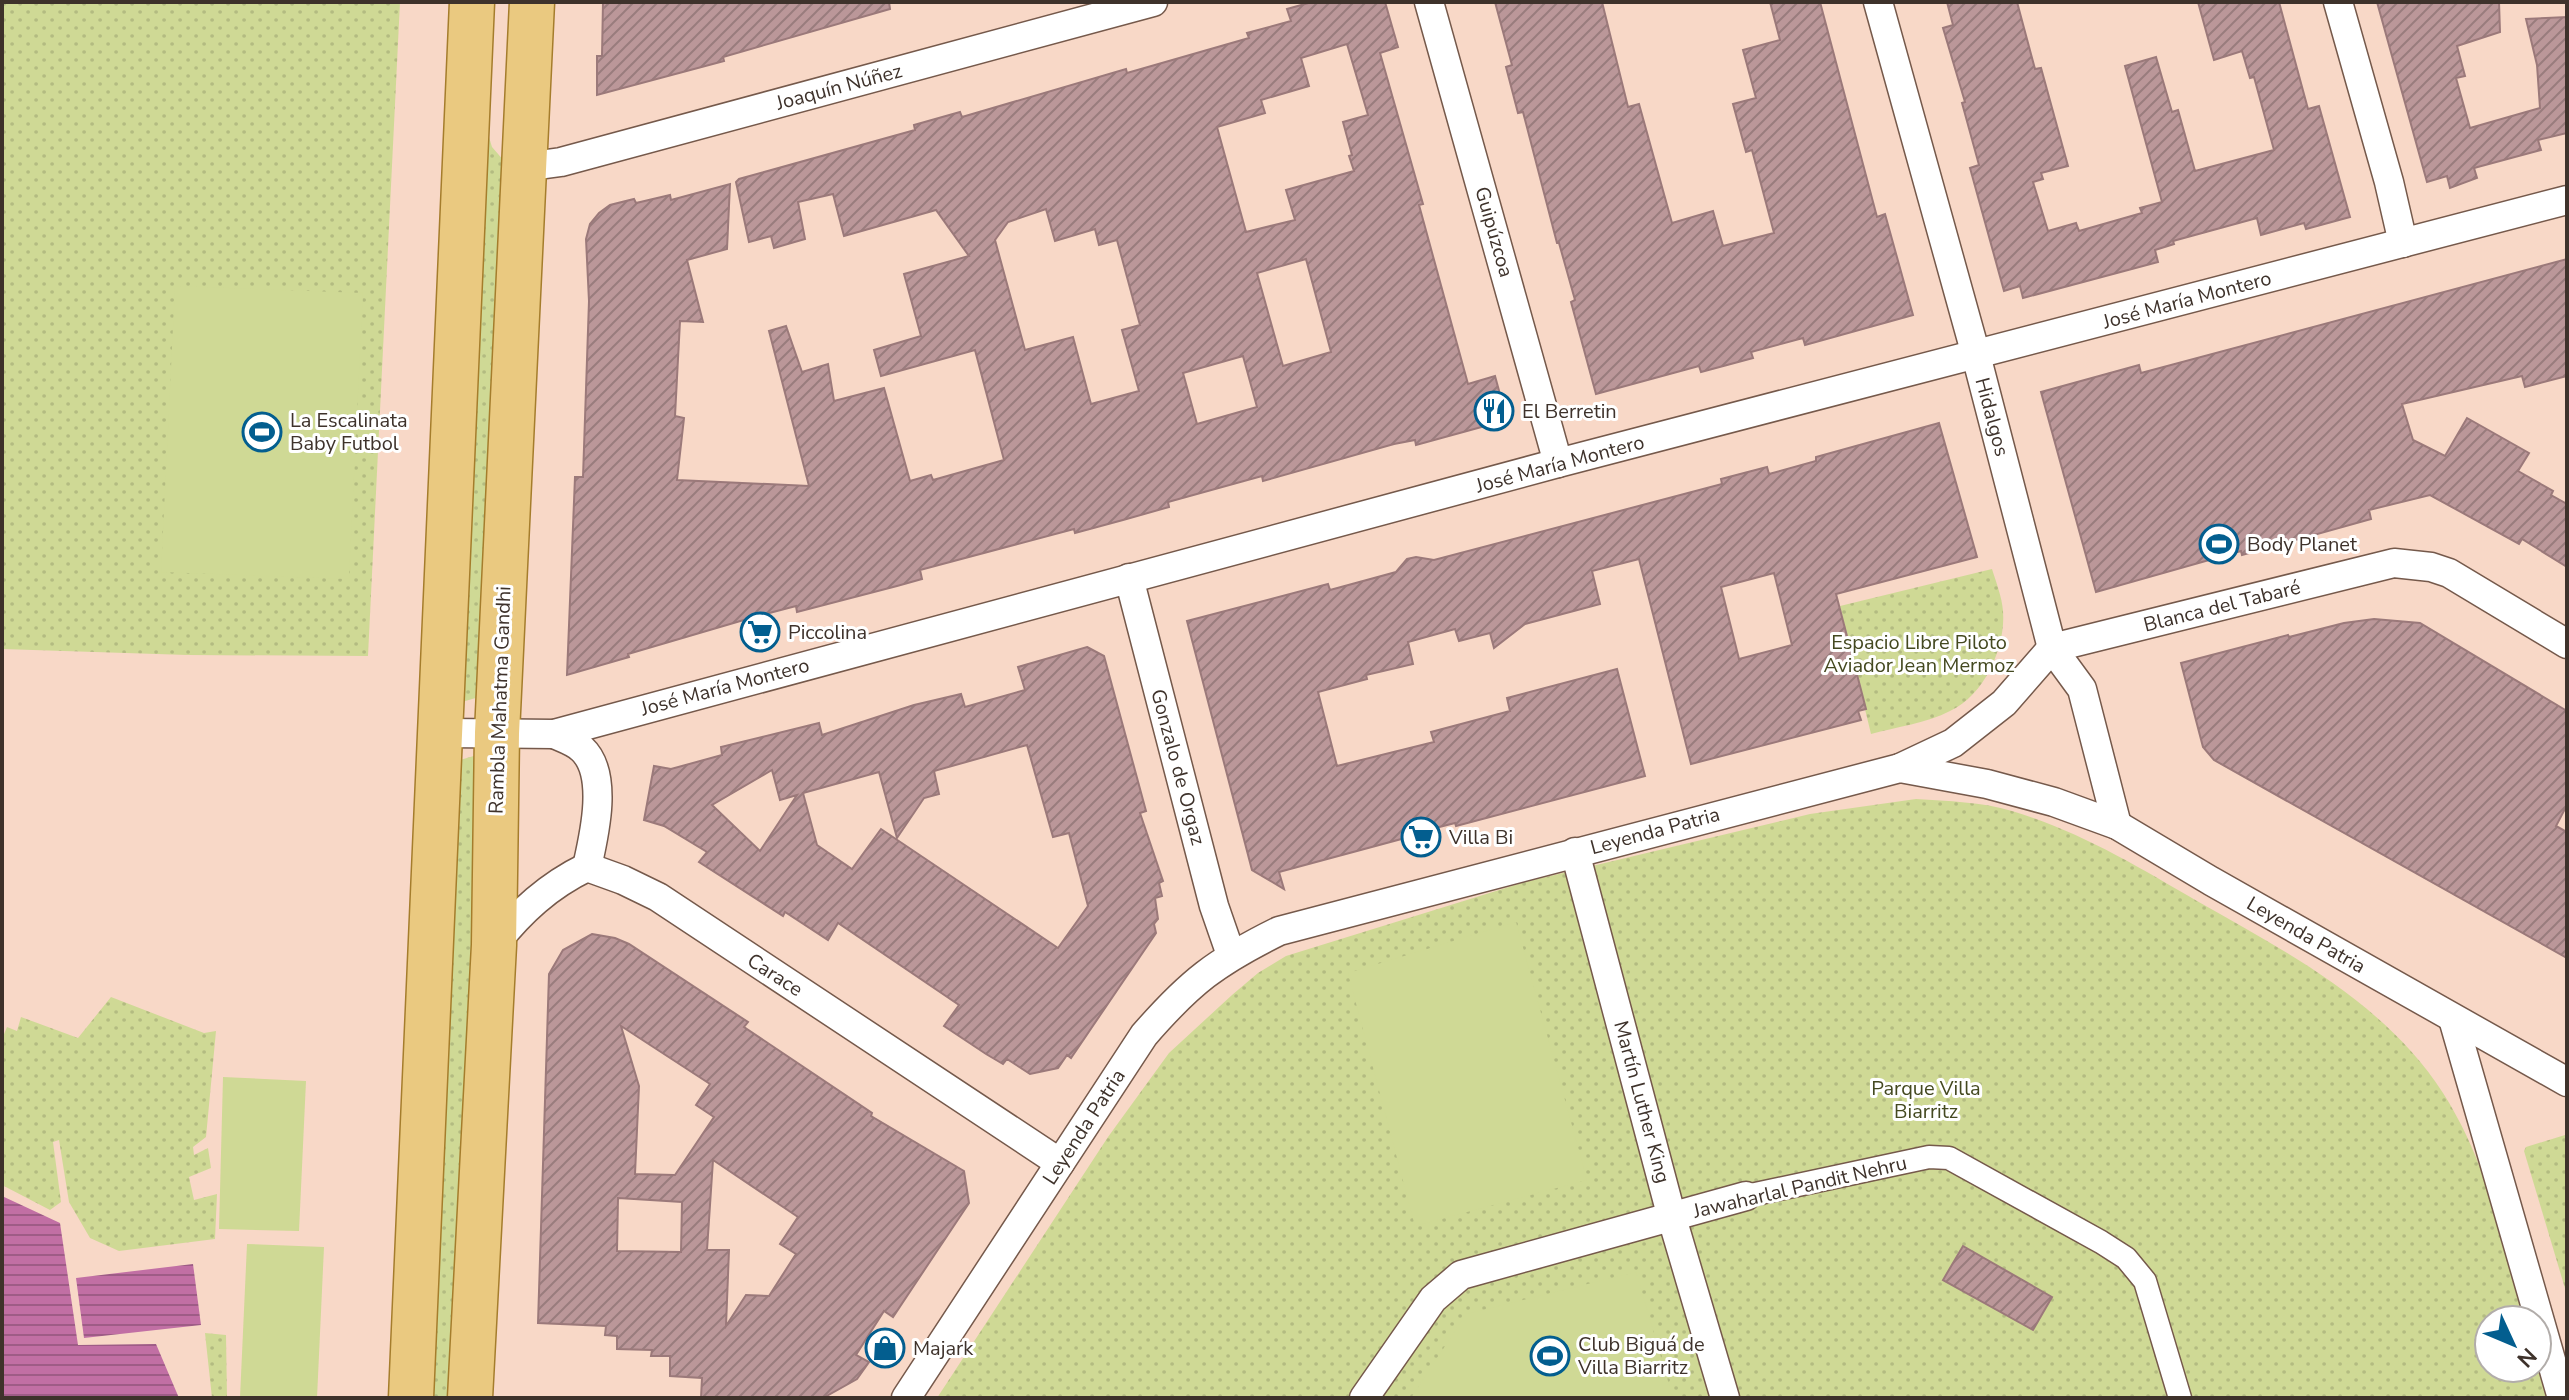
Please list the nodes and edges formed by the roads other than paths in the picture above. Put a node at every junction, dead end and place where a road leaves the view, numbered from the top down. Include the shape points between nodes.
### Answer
1 (472, 2) edge
2 (500, 2) edge
3 (532, 2) edge
4 (1153, 2) edge
5 (1429, 2) edge
6 (1878, 2) edge
7 (2338, 2) edge
8 (524, 167) junction
9 (2567, 200) edge
10 (2403, 243) junction
11 (1976, 355) junction
12 (1558, 463) junction
13 (1129, 578) junction
14 (2567, 644) edge
15 (2052, 648) junction
16 (439, 733) junction
17 (497, 733) junction
18 (554, 734) junction
19 (1900, 768) junction
20 (2117, 825) junction
21 (1575, 852) junction
22 (587, 867) junction
23 (494, 945) junction
24 (1231, 955) junction
25 (2453, 1019) junction
26 (2567, 1082) edge
27 (1060, 1163) junction
28 (1746, 1196) joint
29 (1672, 1218) junction
30 (411, 1398) edge
31 (470, 1398) edge
32 (906, 1398) edge
33 (1364, 1398) edge
34 (1725, 1398) edge
35 (2180, 1398) edge
36 (2562, 1398) edge

1 - 16 main road
2 - 8 main road via 497,129
3 - 8 main road, Rambla Mahatma Gandhi
4 - 8 street, Joaquín Núñez via 561,162
5 - 12 street, Guipúzcoa
6 - 11 street, Hidalgos
7 - 10 street
8 - 17 main road, Rambla Mahatma Gandhi
9 - 10 street, José María Montero
10 - 11 street, José María Montero
11 - 12 street, José María Montero
11 - 15 street, Hidalgos
12 - 13 street, José María Montero
13 - 18 street, José María Montero
13 - 24 street, Gonzalo de Orgaz
14 - 15 street, Blanca del Tabaré via 2449,573 2394,563
15 - 19 street via 2004,703 1953,743
15 - 20 street, Hidalgos via 2082,689
16 - 17 street, José María Montero
16 - 30 main road
17 - 18 street, José María Montero
17 - 23 main road, Rambla Mahatma Gandhi
18 - 22 street via 581,747 593,762 596,826
19 - 20 street, Leyenda Patria via 1987,784
19 - 21 street, Leyenda Patria
20 - 25 street, Leyenda Patria
21 - 24 street, Leyenda Patria via 1279,931
21 - 29 street, Martín Luther King
22 - 23 street via 544,892
22 - 27 street, Carace via 658,897
23 - 31 main road, Rambla Mahatma Gandhi
24 - 27 street, Leyenda Patria via 1178,997 1144,1035
25 - 26 street, Leyenda Patria
25 - 36 street
27 - 32 street, Leyenda Patria
28 - 29 street, Jawaharlal Pandit Nehru
28 - 35 street, Jawaharlal Pandit Nehru via 1929,1157 1949,1158 2126,1258 2145,1281
29 - 33 street, Jawaharlal Pandit Nehru via 1461,1275 1433,1299
29 - 34 street, Martín Luther King

